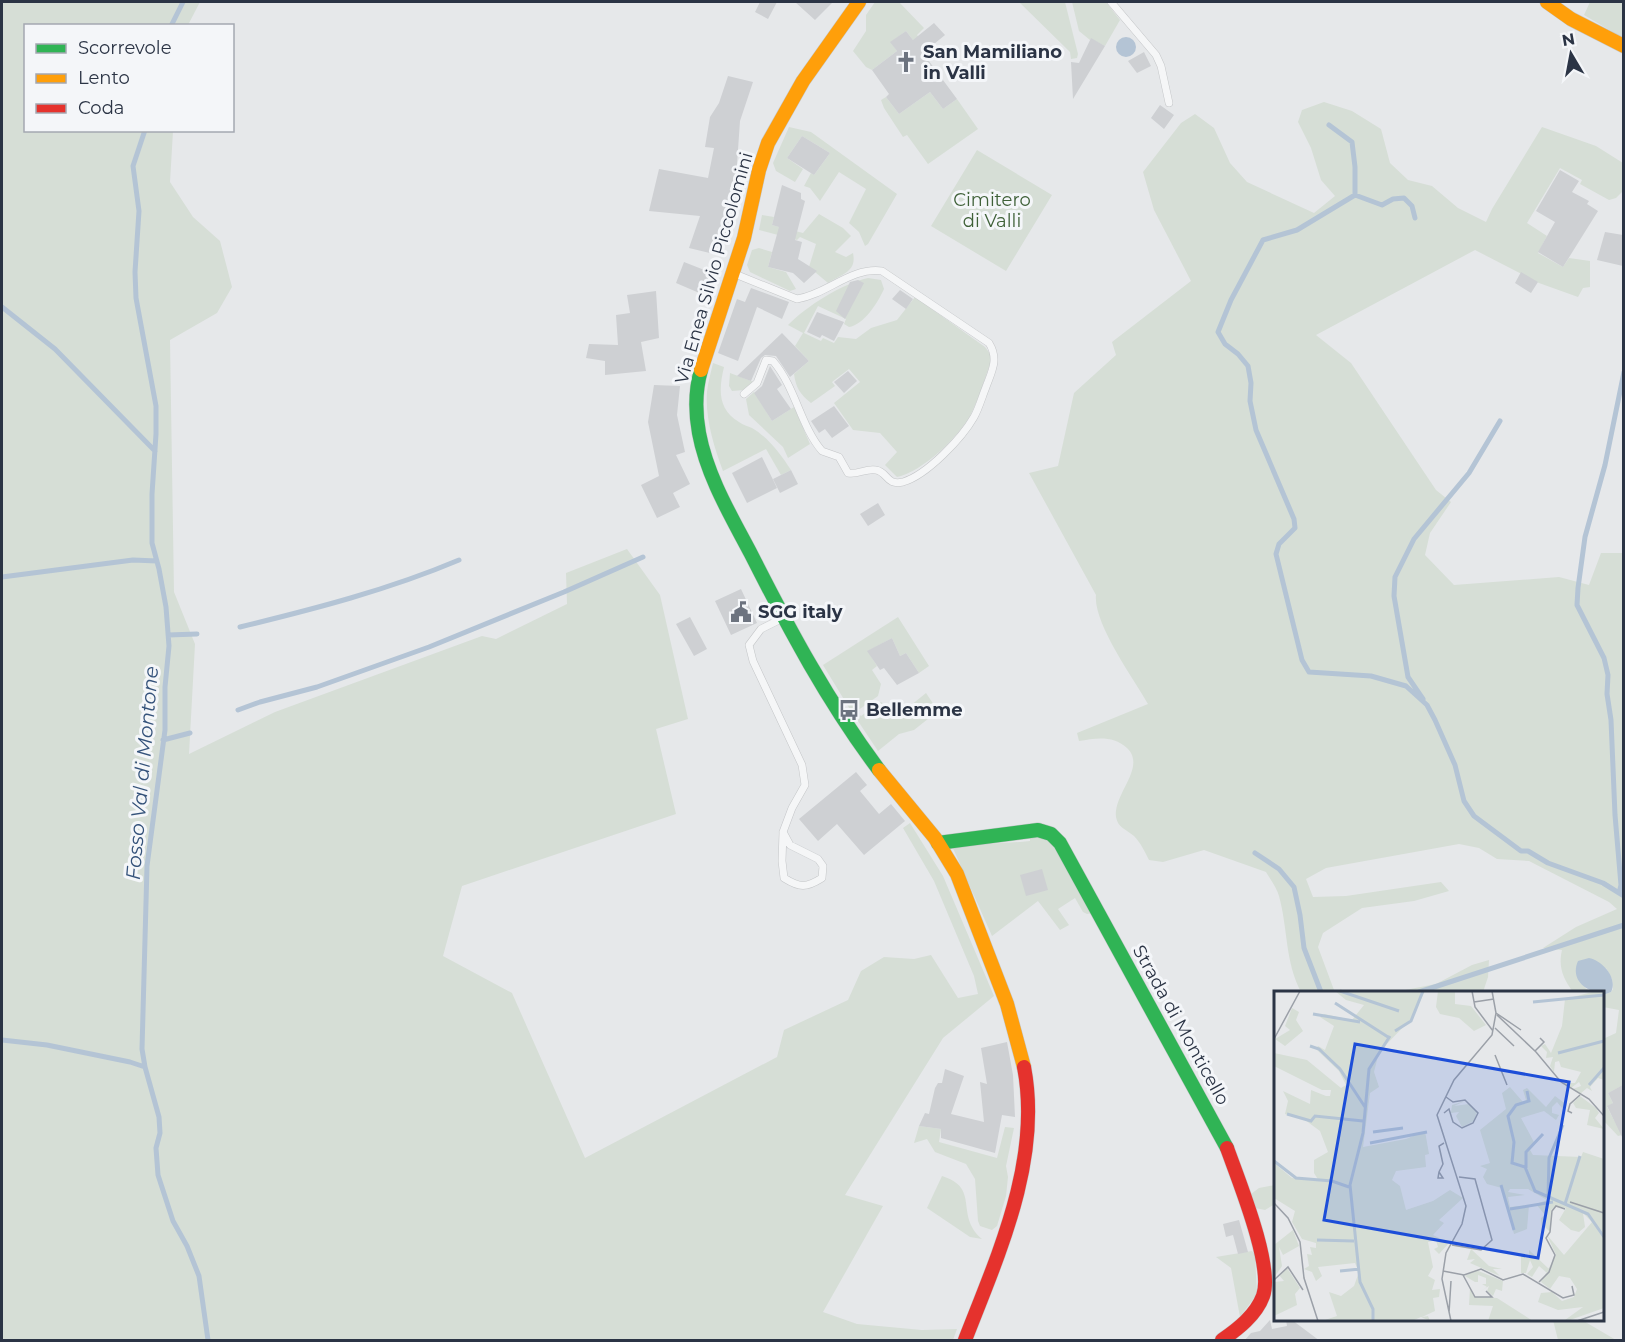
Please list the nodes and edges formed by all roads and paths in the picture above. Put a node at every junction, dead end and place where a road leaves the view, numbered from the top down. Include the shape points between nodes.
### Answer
1 (859, 2) edge
2 (1111, 2) edge
3 (1547, 2) edge
4 (1623, 46) edge
5 (1169, 103) dead end
6 (733, 274) junction
7 (744, 394) dead end
8 (783, 618) junction
9 (783, 832) junction
10 (938, 843) junction
11 (965, 1341) edge
12 (1222, 1341) edge

1 - 6 main road, Via Enea Silvio Piccolomini via 772,135
2 - 5 lane via 1156,55
3 - 4 main road
6 - 7 lane via 797,299 854,274 882,271 989,344 994,352 994,365 967,428 932,464 916,476 896,483 878,470 848,473 839,457 822,452 792,389 773,361 766,360 757,383
6 - 8 main road, Via Enea Silvio Piccolomini via 701,370 697,425 711,471
8 - 9 lane via 761,629 749,645 802,765 805,785
8 - 10 main road, Via Enea Silvio Piccolomini via 844,721
9 - 9 lane via 790,845 818,859 823,866 822,878 811,885 797,886 784,878
10 - 11 main road, Via Enea Silvio Piccolomini via 970,907 1011,1013 1028,1098 1025,1144 1012,1212
10 - 12 main road, Strada di Monticello via 1038,830 1051,834 1060,843 1226,1144 1251,1217 1265,1270 1264,1295 1238,1329

